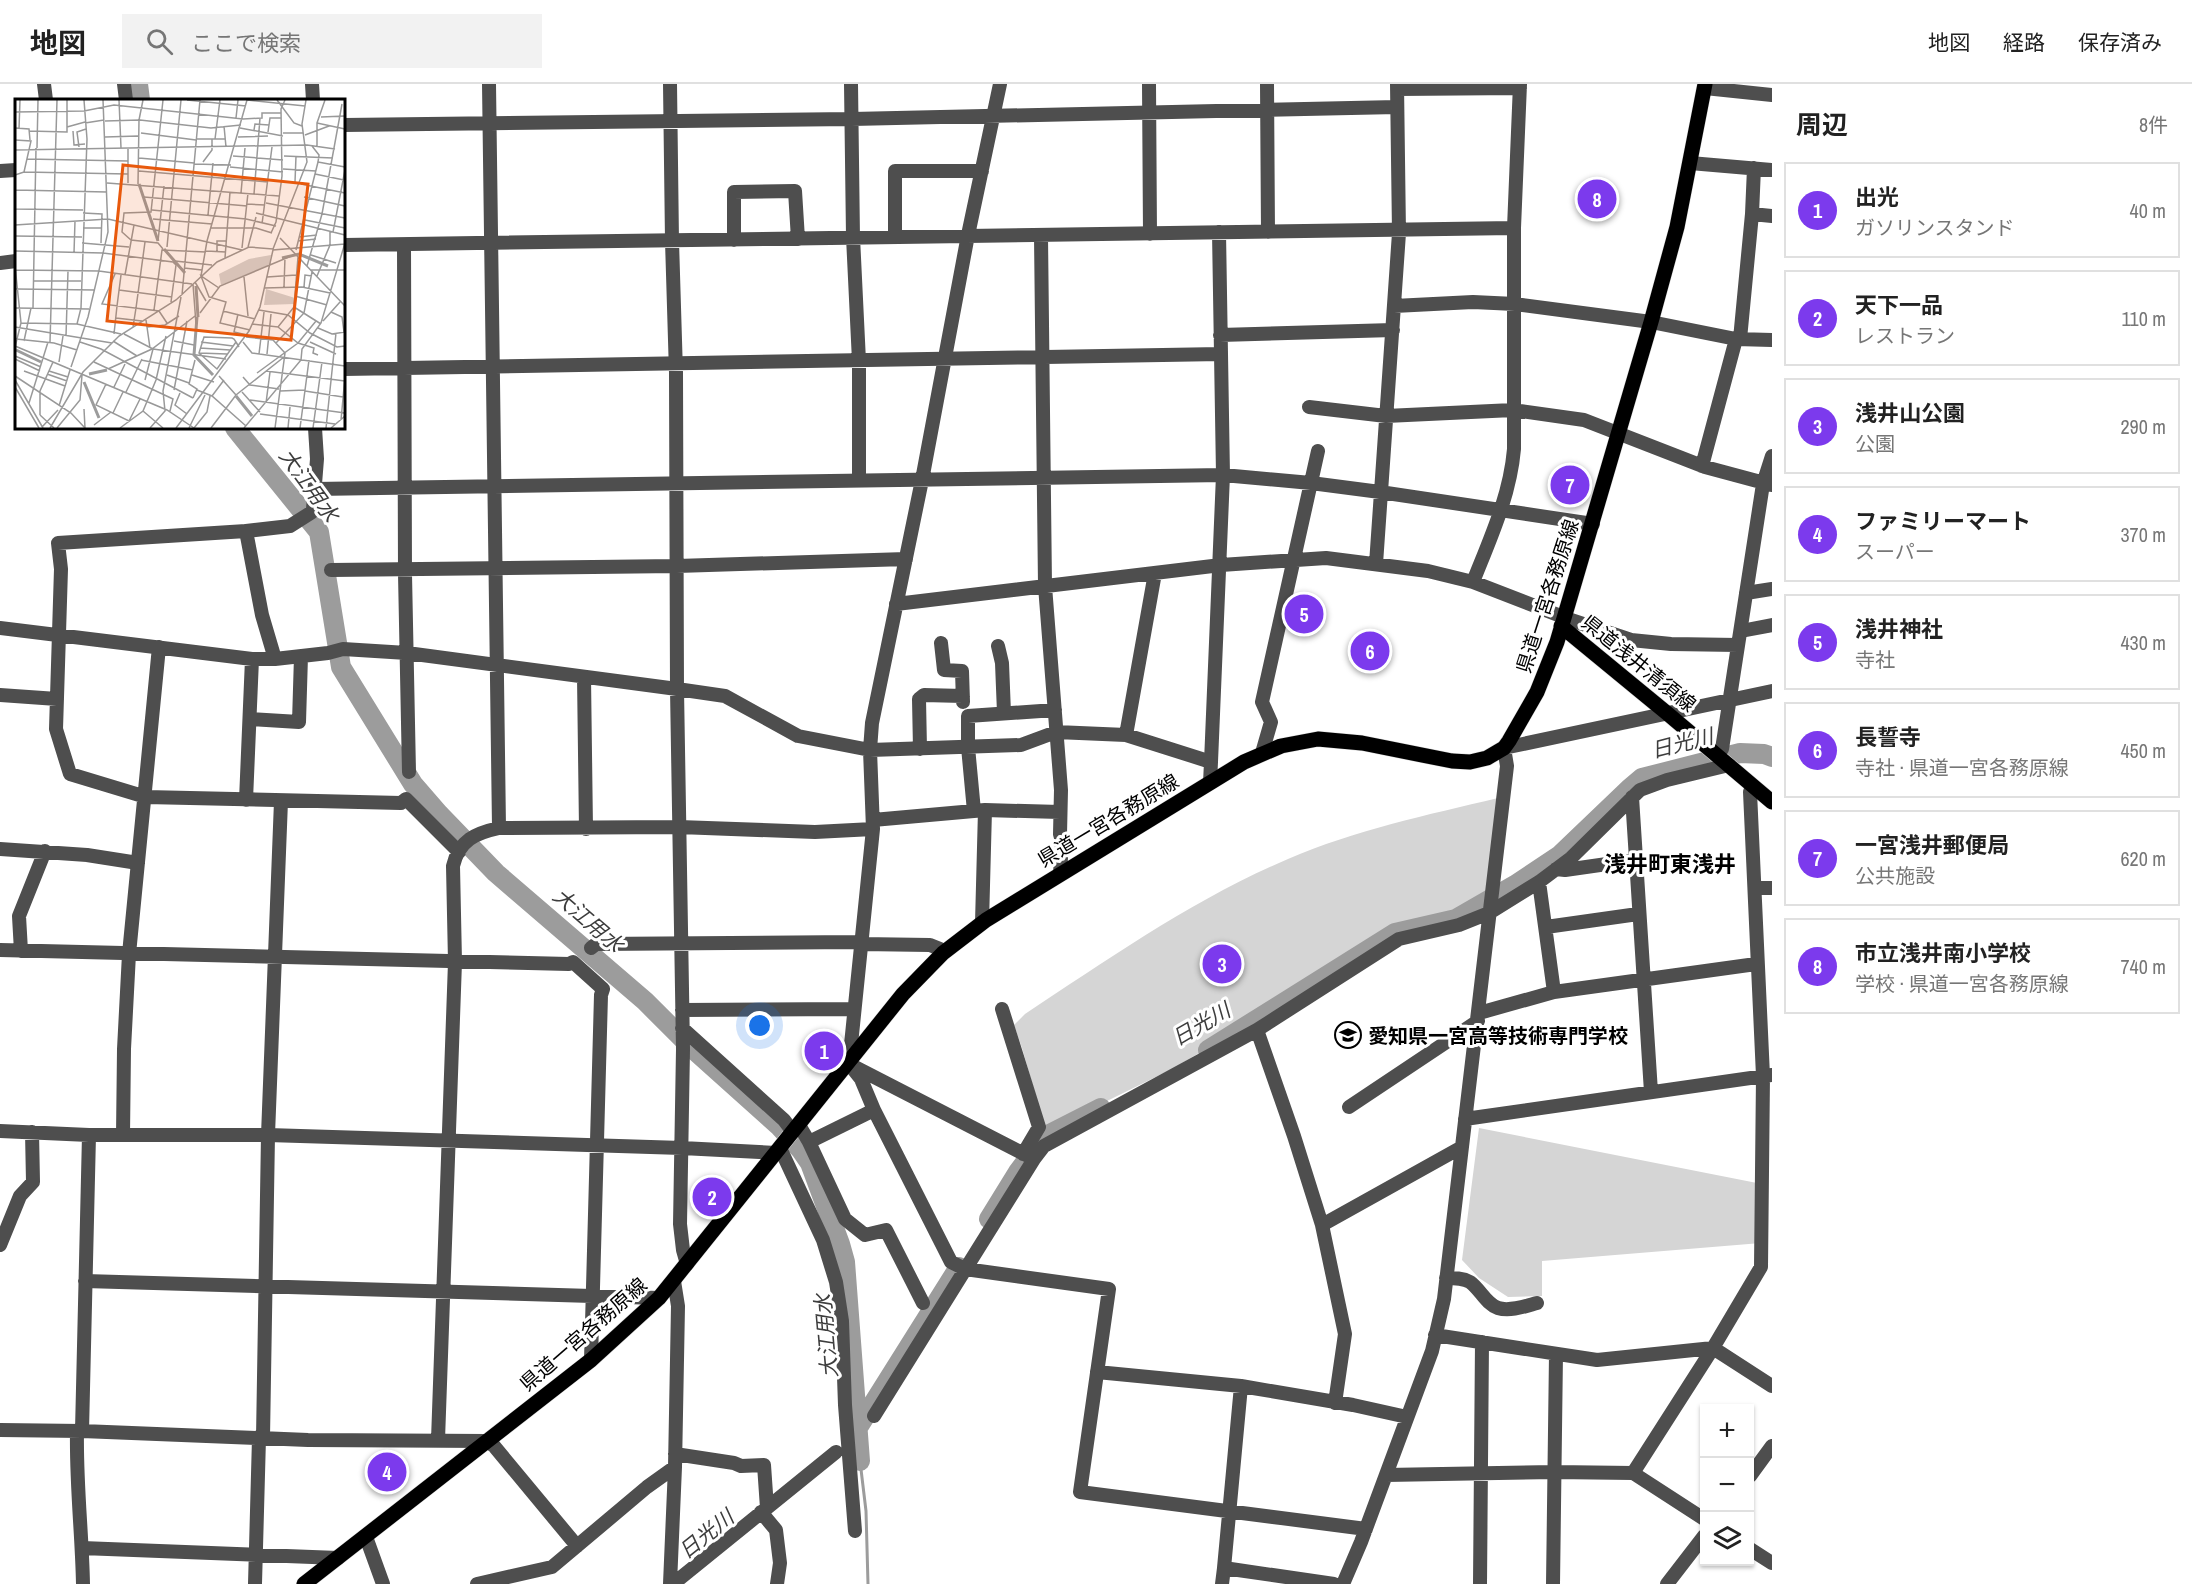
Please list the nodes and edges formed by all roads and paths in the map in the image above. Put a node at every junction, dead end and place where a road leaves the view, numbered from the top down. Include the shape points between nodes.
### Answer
1 (44, 84) edge
2 (124, 84) edge
3 (312, 84) edge
4 (489, 84) edge
5 (670, 84) edge
6 (851, 84) edge
7 (1000, 84) edge
8 (1149, 84) edge
9 (1267, 84) edge
10 (1520, 86) edge
11 (1705, 86) edge
12 (1397, 87) edge
13 (1772, 95) edge
14 (46, 99) edge
15 (126, 99) edge
16 (313, 99) edge
17 (1397, 107) junction
18 (1267, 110) junction
19 (1149, 111) junction
20 (994, 116) junction
21 (852, 119) junction
22 (671, 121) junction
23 (490, 124) junction
24 (345, 125) edge
25 (1690, 163) junction
26 (1754, 168) junction
27 (15, 170) edge
28 (1772, 170) edge
29 (0, 171) edge
30 (982, 171) junction
31 (1752, 214) junction
32 (1772, 216) edge
33 (1514, 228) junction
34 (1399, 230) junction
35 (1219, 232) junction
36 (1268, 232) junction
37 (1150, 234) junction
38 (968, 235) junction
39 (895, 236) junction
40 (1041, 236) junction
41 (853, 237) junction
42 (798, 239) junction
43 (734, 240) junction
44 (672, 241) junction
45 (492, 242) junction
46 (345, 245) edge
47 (404, 245) junction
48 (15, 261) edge
49 (0, 263) edge
50 (1515, 304) junction
51 (1394, 306) junction
52 (1651, 322) junction
53 (1393, 330) junction
54 (1220, 335) junction
55 (1738, 339) junction
56 (1772, 340) edge
57 (1221, 354) junction
58 (1043, 356) junction
59 (945, 359) junction
60 (859, 361) junction
61 (676, 364) junction
62 (493, 367) junction
63 (345, 369) edge
64 (406, 369) junction
65 (1309, 407) dead end
66 (1513, 410) junction
67 (1386, 416) junction
68 (315, 429) edge
69 (1619, 432) junction
70 (1318, 451) dead end
71 (1772, 456) edge
72 (1702, 466) junction
73 (1223, 475) junction
74 (1044, 477) junction
75 (859, 480) junction
76 (922, 480) junction
77 (1311, 483) junction
78 (677, 484) junction
79 (1768, 484) edge
80 (405, 487) junction
81 (494, 487) junction
82 (315, 489) junction
83 (1380, 492) junction
84 (1501, 510) junction
85 (1593, 524) junction
86 (246, 531) junction
87 (906, 559) junction
88 (1293, 560) junction
89 (1376, 564) junction
90 (1221, 565) junction
91 (677, 566) junction
92 (405, 569) junction
93 (495, 569) junction
94 (331, 570) dead end
95 (1155, 573) junction
96 (1473, 582) junction
97 (1046, 586) junction
98 (1772, 589) edge
99 (1746, 593) junction
100 (896, 604) junction
101 (1562, 621) junction
102 (1772, 625) edge
103 (0, 628) edge
104 (57, 636) junction
105 (1739, 638) junction
106 (941, 643) dead end
107 (998, 646) dead end
108 (159, 647) junction
109 (407, 653) junction
110 (301, 656) junction
111 (252, 659) junction
112 (275, 659) junction
113 (496, 664) junction
114 (584, 677) junction
115 (677, 689) junction
116 (1772, 691) edge
117 (0, 695) edge
118 (963, 696) junction
119 (57, 699) junction
120 (1731, 700) junction
121 (1055, 710) junction
122 (1004, 713) junction
123 (1668, 714) junction
124 (968, 718) junction
125 (250, 719) junction
126 (1056, 732) junction
127 (1126, 735) junction
128 (968, 747) junction
129 (1504, 748) junction
130 (920, 749) junction
131 (870, 750) junction
132 (1262, 753) junction
133 (1211, 762) junction
134 (1725, 762) junction
135 (409, 772) dead end
136 (1210, 783) junction
137 (1753, 786) junction
138 (146, 797) junction
139 (1632, 797) junction
140 (246, 800) junction
141 (282, 801) junction
142 (1772, 802) edge
143 (980, 811) junction
144 (1060, 812) junction
145 (873, 825) junction
146 (679, 827) junction
147 (499, 828) junction
148 (586, 829) junction
149 (0, 849) edge
150 (45, 851) junction
151 (459, 851) junction
152 (1635, 860) junction
153 (138, 862) junction
154 (1556, 869) junction
155 (1060, 873) junction
156 (1539, 882) junction
157 (1755, 888) junction
158 (1772, 888) edge
159 (1489, 912) junction
160 (1638, 914) junction
161 (982, 923) junction
162 (1546, 927) junction
163 (681, 943) junction
164 (861, 944) junction
165 (591, 948) dead end
166 (0, 950) edge
167 (21, 951) junction
168 (943, 953) junction
169 (129, 954) junction
170 (276, 957) junction
171 (455, 962) junction
172 (1756, 964) junction
173 (1642, 980) junction
174 (1757, 984) junction
175 (1772, 984) edge
176 (1554, 992) junction
177 (854, 1009) junction
178 (1002, 1009) dead end
179 (682, 1010) junction
180 (1479, 1017) junction
181 (682, 1028) junction
182 (1257, 1030) junction
183 (849, 1064) junction
184 (1767, 1075) edge
185 (1651, 1092) junction
186 (1349, 1107) dead end
187 (874, 1110) junction
188 (1465, 1119) junction
189 (795, 1130) junction
190 (0, 1131) edge
191 (32, 1132) junction
192 (89, 1135) junction
193 (123, 1135) junction
194 (268, 1135) junction
195 (448, 1142) junction
196 (809, 1142) junction
197 (597, 1146) junction
198 (1462, 1147) junction
199 (682, 1148) junction
200 (779, 1149) junction
201 (1028, 1156) junction
202 (1767, 1159) edge
203 (1322, 1225) junction
204 (0, 1245) edge
205 (687, 1264) junction
206 (964, 1269) junction
207 (1767, 1270) edge
208 (1446, 1278) junction
209 (85, 1281) junction
210 (674, 1281) junction
211 (265, 1288) junction
212 (442, 1293) junction
213 (592, 1297) junction
214 (659, 1298) junction
215 (923, 1303) dead end
216 (1537, 1303) dead end
217 (1435, 1335) junction
218 (1482, 1342) junction
219 (1713, 1348) junction
220 (1556, 1354) junction
221 (591, 1360) junction
222 (1097, 1372) junction
223 (1241, 1386) junction
224 (1772, 1386) edge
225 (1335, 1403) junction
226 (874, 1416) dead end
227 (1407, 1417) junction
228 (0, 1430) edge
229 (79, 1432) junction
230 (261, 1438) junction
231 (438, 1440) junction
232 (487, 1441) junction
233 (1772, 1446) edge
234 (836, 1452) dead end
235 (675, 1460) junction
236 (1754, 1469) edge
237 (1387, 1470) junction
238 (1554, 1472) junction
239 (1481, 1473) junction
240 (1633, 1473) junction
241 (764, 1510) junction
242 (1230, 1510) junction
243 (1700, 1517) edge
244 (1366, 1529) junction
245 (855, 1531) dead end
246 (366, 1537) junction
247 (1700, 1541) edge
248 (577, 1546) junction
249 (82, 1548) junction
250 (1754, 1552) edge
251 (257, 1554) junction
252 (338, 1558) junction
253 (1772, 1563) edge
254 (1224, 1568) junction
255 (83, 1584) edge
256 (255, 1584) edge
257 (304, 1584) edge
258 (383, 1584) edge
259 (477, 1584) edge
260 (671, 1584) edge
261 (777, 1584) edge
262 (1222, 1584) edge
263 (1334, 1584) edge
264 (1343, 1584) edge
265 (1480, 1584) edge
266 (1553, 1584) edge
267 (1667, 1584) edge

1 - 14 street
2 - 15 street
3 - 16 street
4 - 23 street
5 - 22 street
6 - 21 street
7 - 20 street
8 - 19 street
9 - 18 street
10 - 12 street
10 - 33 street
11 - 13 street
11 - 25 main road, 県道一宮各務原線
12 - 17 street
17 - 18 street
17 - 34 street
18 - 19 street
18 - 36 street
19 - 20 street
19 - 37 street
20 - 21 street
20 - 30 street
21 - 22 street
21 - 41 street
22 - 23 street
22 - 44 street
23 - 24 street
23 - 45 street
25 - 26 street
25 - 52 main road, 県道一宮各務原線
26 - 28 street
26 - 31 street
27 - 29 street
30 - 38 street
30 - 39 street via 895,171
31 - 32 street
31 - 55 street
33 - 34 street
33 - 50 street
34 - 36 street
34 - 51 street
35 - 36 street
35 - 37 street
35 - 54 street
37 - 40 street
38 - 39 street
38 - 40 street
38 - 59 street
39 - 41 street
40 - 58 street
41 - 42 street
41 - 60 street
42 - 43 street
42 - 43 street via 795,191 785,191 734,192
43 - 44 street
44 - 45 street
44 - 61 street
45 - 47 street
45 - 62 street
46 - 47 street
47 - 64 street
48 - 49 street
50 - 51 street
50 - 52 street
50 - 66 street
51 - 53 street
52 - 55 street
52 - 69 main road, 県道一宮各務原線
53 - 54 street
53 - 67 street
54 - 57 street
55 - 56 street
55 - 72 street
57 - 58 street
57 - 73 street
58 - 59 street
58 - 74 street
59 - 60 street
59 - 76 street
60 - 61 street
60 - 75 street
61 - 62 street
61 - 78 street
62 - 64 street
62 - 81 street
63 - 64 street
64 - 80 street
65 - 67 street
66 - 67 street
66 - 69 street via 1584,420
66 - 84 street via 1512,474
67 - 83 street
68 - 82 street
69 - 72 street
69 - 85 main road, 県道一宮各務原線
70 - 77 street
71 - 79 street
72 - 79 street
73 - 74 street
73 - 77 street
73 - 90 street
74 - 76 street
74 - 97 street
75 - 76 street
75 - 78 street
76 - 87 street
77 - 83 street
77 - 88 street
78 - 81 street
78 - 91 street
79 - 99 street
80 - 81 street
80 - 82 street
80 - 92 street
81 - 93 street
82 - 86 street via 312,512 298,522
83 - 84 street
83 - 89 street
84 - 85 street
84 - 96 street
85 - 101 main road, 県道一宮各務原線
86 - 104 street via 58,543 61,569
86 - 112 street
87 - 91 street
87 - 100 street
88 - 89 street via 1326,558
88 - 90 street
88 - 132 street via 1262,702 1271,722
89 - 96 street
90 - 95 street
90 - 133 street
91 - 93 street
91 - 115 street
92 - 93 street
92 - 94 street
92 - 109 street
93 - 113 street
95 - 97 street
95 - 127 street
96 - 101 street
97 - 100 street
97 - 121 street
98 - 99 street
99 - 105 street
100 - 131 street via 876,699
101 - 105 street via 1571,620 1631,640 1671,644
101 - 123 main road, 県道浅井清須線
101 - 129 main road, 県道一宮各務原線 via 1537,692
102 - 105 street
103 - 104 street
104 - 108 street
104 - 119 street
105 - 120 street
106 - 118 street via 944,670 962,670
107 - 122 street
108 - 111 street
108 - 138 street
109 - 110 street via 343,649
109 - 113 street
109 - 135 street
110 - 112 street
110 - 125 street via 299,722
111 - 112 street
111 - 125 street
113 - 114 street
113 - 147 street
114 - 115 street
114 - 148 street
115 - 131 street via 725,696 798,735
115 - 146 street
116 - 120 street
117 - 119 street
118 - 124 street via 964,714
118 - 130 street via 924,695 919,699
119 - 138 street via 56,729 70,774
120 - 123 street
120 - 134 street via 1722,749
121 - 122 street
121 - 126 street
122 - 124 street
123 - 129 street
123 - 134 main road, 県道浅井清須線
124 - 128 street
125 - 140 street
126 - 127 street
126 - 128 street via 1021,745
126 - 144 street
127 - 133 street
128 - 130 street
128 - 143 street
129 - 132 main road, 県道一宮各務原線 via 1487,758 1464,762 1339,740 1301,741
129 - 159 street via 1507,766
130 - 131 street
131 - 145 street
132 - 136 main road, 県道一宮各務原線
133 - 136 street
134 - 137 main road, 県道浅井清須線
134 - 139 street via 1640,790
136 - 155 main road, 県道一宮各務原線
137 - 142 main road, 県道浅井清須線
137 - 157 street via 1750,792
138 - 140 street
138 - 153 street
139 - 152 street
139 - 154 street via 1588,843
140 - 141 street
141 - 151 street via 401,803 406,799
141 - 170 street
143 - 144 street
143 - 145 street
143 - 161 street
144 - 155 street
145 - 146 street via 815,832
145 - 164 street
146 - 148 street
146 - 163 street
147 - 148 street
147 - 151 street via 477,833
149 - 150 street
150 - 153 street
150 - 167 street via 19,916
151 - 171 street via 453,866
152 - 154 street
152 - 160 street
153 - 169 street
154 - 156 street
155 - 161 main road, 県道一宮各務原線
156 - 159 street
156 - 162 street
157 - 158 street
157 - 172 street
159 - 180 street
159 - 182 street via 1459,925 1399,939
160 - 162 street
160 - 173 street
161 - 168 main road, 県道一宮各務原線
162 - 176 street
163 - 164 street
163 - 165 street via 596,944
163 - 179 street
164 - 168 street via 930,945
164 - 177 street
166 - 167 street
167 - 169 street
168 - 183 main road, 県道一宮各務原線 via 903,994
169 - 170 street
169 - 193 street
170 - 171 street
170 - 194 street
171 - 195 street
171 - 197 street via 573,962 603,989
172 - 173 street
172 - 174 street
173 - 176 street
173 - 185 street
174 - 175 street
174 - 184 street
176 - 180 street
177 - 179 street
177 - 183 street
178 - 201 street via 1039,1127
179 - 181 street
180 - 186 street
180 - 188 street
181 - 189 street
181 - 199 street
182 - 201 street
182 - 203 street
183 - 187 street via 861,1079
183 - 189 main road, 県道一宮各務原線
183 - 201 street
184 - 185 street
184 - 202 street
185 - 188 street
187 - 196 street
187 - 206 street via 947,1255
188 - 198 street
189 - 196 street
189 - 200 main road, 県道一宮各務原線
190 - 191 street
191 - 192 street
191 - 204 street via 33,1182 20,1196
192 - 193 street
192 - 209 street
193 - 194 street
194 - 195 street
194 - 211 street
195 - 197 street
195 - 212 street
196 - 215 street via 845,1219 866,1235 886,1230
197 - 199 street
197 - 213 street
198 - 203 street
198 - 208 street
199 - 200 street
199 - 205 street via 680,1224
200 - 205 main road, 県道一宮各務原線
200 - 245 street via 823,1240 836,1282 842,1321
201 - 206 street
202 - 207 street
203 - 225 street via 1345,1334
205 - 210 main road, 県道一宮各務原線
206 - 222 street via 1109,1289
206 - 226 street
207 - 219 street
208 - 216 street via 1470,1282 1498,1308
208 - 217 street
209 - 211 street
209 - 229 street
210 - 214 main road, 県道一宮各務原線
210 - 235 street via 678,1306
211 - 212 street
211 - 230 street
212 - 213 street
212 - 231 street
213 - 214 street
213 - 221 street
214 - 221 main road, 県道一宮各務原線
217 - 218 street
217 - 227 street
218 - 220 street
218 - 239 street
219 - 220 street via 1597,1360
219 - 224 street
219 - 240 street
220 - 238 street
221 - 232 main road, 県道一宮各務原線
222 - 223 street
222 - 242 street via 1080,1492
223 - 225 street
223 - 242 street
225 - 227 street
227 - 237 street
228 - 229 street
229 - 230 street
229 - 249 street via 76,1473
230 - 231 street
230 - 251 street
231 - 232 street
232 - 246 main road, 県道一宮各務原線
232 - 248 street
233 - 236 street
234 - 241 street
235 - 241 street via 764,1465
235 - 248 street
235 - 260 street
237 - 239 street
237 - 244 street
238 - 239 street
238 - 240 street
238 - 266 street
239 - 265 street
240 - 243 street
241 - 260 street
241 - 261 street via 776,1530 780,1563
242 - 244 street
242 - 254 street
244 - 264 street
246 - 252 main road, 県道一宮各務原線
246 - 258 street
247 - 267 street
248 - 259 street via 552,1567
249 - 251 street
249 - 255 street
250 - 253 street
251 - 252 street
251 - 256 street
252 - 257 main road, 県道一宮各務原線
254 - 262 street
254 - 263 street

